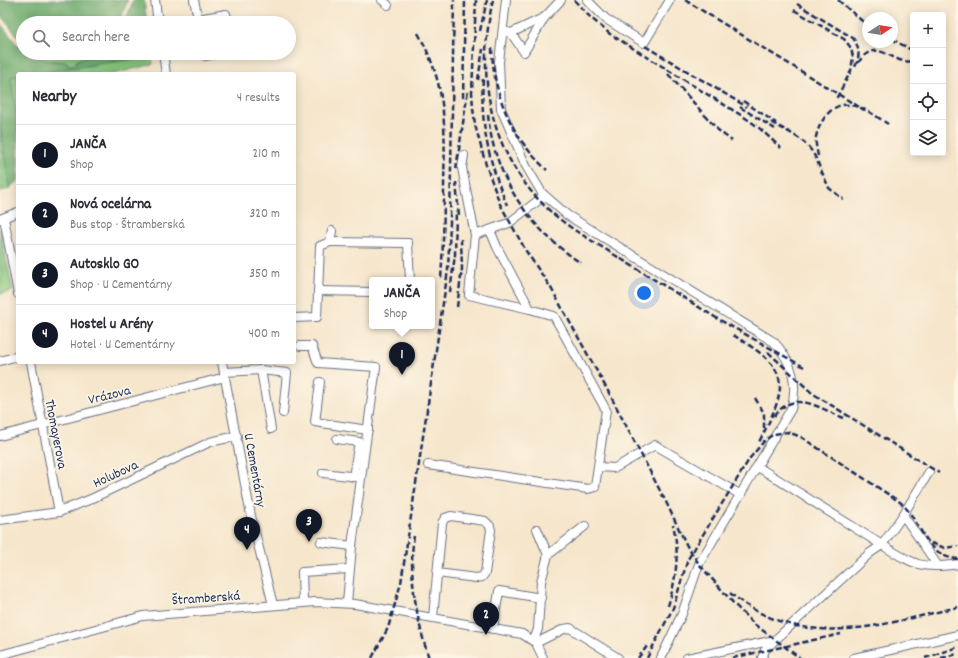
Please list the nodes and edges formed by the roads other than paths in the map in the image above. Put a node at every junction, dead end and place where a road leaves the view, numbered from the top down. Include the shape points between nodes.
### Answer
1 (155, 0) edge
2 (194, 0) edge
3 (506, 0) edge
4 (561, 0) edge
5 (587, 0) edge
6 (670, 0) edge
7 (157, 16) edge
8 (197, 16) edge
9 (218, 16) edge
10 (226, 16) edge
11 (545, 17) junction
12 (503, 31) junction
13 (511, 33) junction
14 (164, 60) edge
15 (166, 72) edge
16 (464, 155) dead end
17 (544, 196) junction
18 (16, 213) edge
19 (2, 218) edge
20 (490, 230) junction
21 (332, 231) dead end
22 (475, 235) junction
23 (330, 242) junction
24 (410, 277) edge
25 (16, 280) edge
26 (318, 290) junction
27 (369, 292) edge
28 (530, 309) junction
29 (296, 318) edge
30 (300, 346) dead end
31 (16, 357) edge
32 (0, 361) edge
33 (31, 364) edge
34 (222, 364) edge
35 (261, 370) junction
36 (225, 375) junction
37 (320, 382) dead end
38 (283, 413) dead end
39 (42, 424) junction
40 (271, 429) dead end
41 (368, 430) junction
42 (0, 436) edge
43 (237, 436) junction
44 (337, 438) dead end
45 (428, 465) dead end
46 (598, 467) junction
47 (758, 467) junction
48 (929, 472) dead end
49 (323, 473) dead end
50 (357, 477) junction
51 (741, 495) junction
52 (59, 512) junction
53 (903, 515) junction
54 (0, 520) edge
55 (584, 526) dead end
56 (537, 529) dead end
57 (321, 542) dead end
58 (882, 545) junction
59 (352, 546) junction
60 (548, 555) junction
61 (958, 564) edge
62 (938, 566) junction
63 (349, 569) junction
64 (437, 573) junction
65 (541, 598) junction
66 (303, 603) junction
67 (347, 603) junction
68 (273, 605) junction
69 (433, 617) junction
70 (493, 629) junction
71 (958, 635) edge
72 (775, 640) junction
73 (535, 642) junction
74 (0, 655) edge
75 (543, 658) edge
76 (618, 658) edge
77 (662, 658) edge
78 (686, 658) edge
79 (762, 658) edge
80 (854, 658) edge

1 - 7 street
2 - 8 street
3 - 12 street
4 - 11 street
5 - 6 street via 606,19 644,43
9 - 10 street
11 - 13 street
11 - 13 street via 524,52
12 - 13 street
12 - 17 street via 499,62 501,109 526,166
14 - 15 street
16 - 22 street via 462,168
17 - 20 street via 509,223
17 - 47 street via 567,215 768,339 783,352 795,383 793,402
18 - 19 street
19 - 25 street
20 - 22 street
20 - 28 street
21 - 23 street
22 - 28 street via 469,295
23 - 24 street via 408,243
23 - 26 street via 320,246
26 - 27 street
26 - 29 street via 317,317
28 - 46 street via 554,316 606,410
30 - 41 street via 312,346 318,363 376,367
31 - 32 street
33 - 39 street, Thomayerova
34 - 36 street, U Cementárny
35 - 36 street, Vrázova
35 - 38 street, Vrázova via 287,373
35 - 40 street
36 - 39 street, Vrázova
36 - 43 street, U Cementárny
37 - 41 street via 315,422
39 - 42 street, Vrázova
39 - 52 street, Thomayerova
41 - 50 street
43 - 52 street, Holubova via 210,442
43 - 68 street, U Cementárny via 254,530
44 - 50 street via 359,442
45 - 46 street via 588,489 595,487
46 - 51 street via 615,468 655,445
47 - 51 street
47 - 58 street
48 - 53 street
49 - 50 street
50 - 59 street
51 - 77 street via 699,564 684,609
52 - 54 street, Holubova
53 - 58 street
53 - 62 street
55 - 60 street
56 - 60 street
57 - 59 street
58 - 62 street via 914,564
58 - 72 street
59 - 63 street
60 - 65 street via 541,582
61 - 62 street
63 - 66 street via 302,572
63 - 67 street
64 - 64 street via 442,523 445,518 451,516 485,521 490,526 485,573 482,577
64 - 69 street
65 - 70 street via 499,592
65 - 73 street
66 - 67 street, Štramberská
66 - 68 street, Štramberská
67 - 69 street, Štramberská
68 - 74 street, Štramberská via 143,616
69 - 70 street, Štramberská
70 - 73 street, Štramberská via 522,634
71 - 80 street
72 - 78 street
72 - 79 street via 765,650
73 - 75 street
73 - 76 street via 570,628

